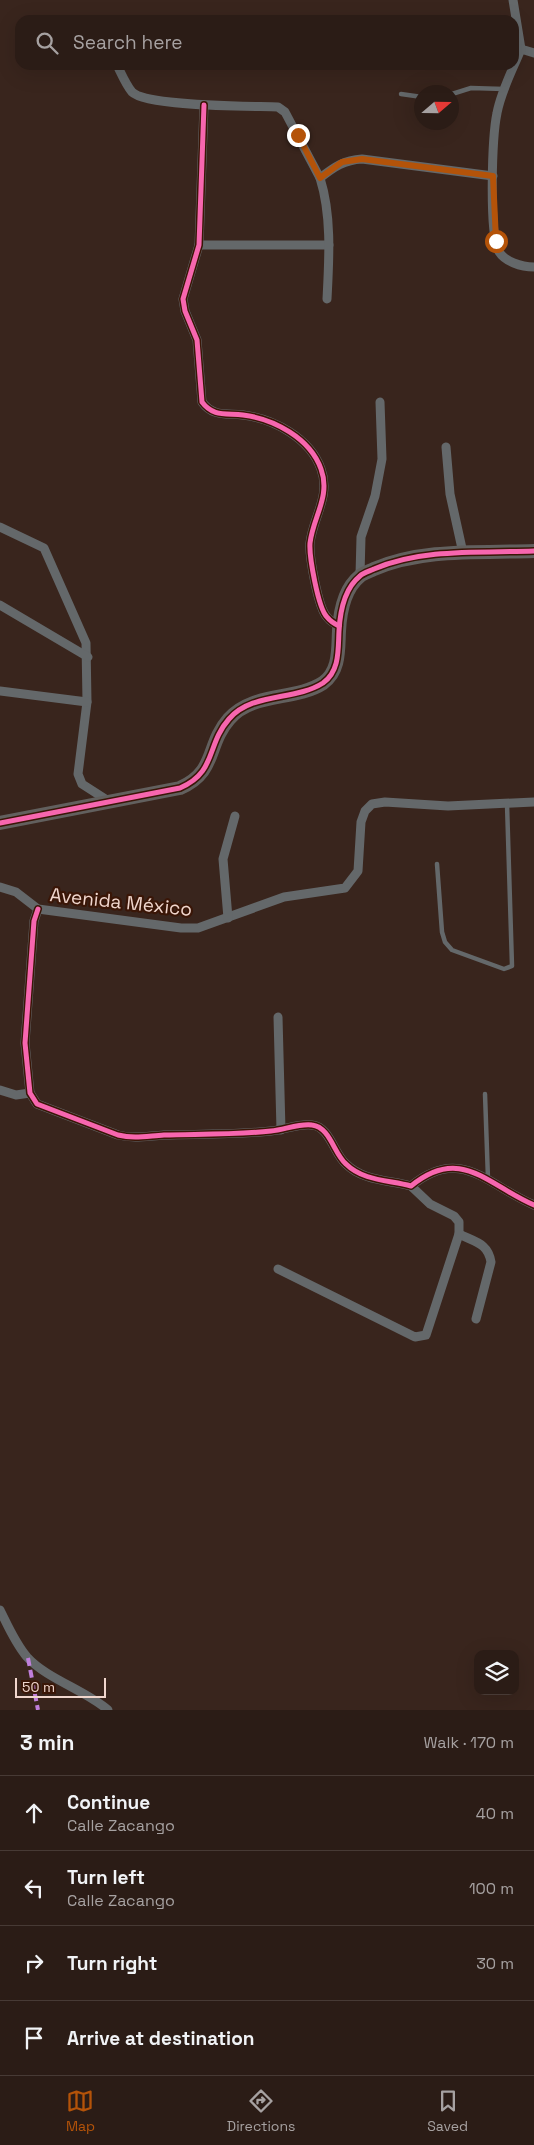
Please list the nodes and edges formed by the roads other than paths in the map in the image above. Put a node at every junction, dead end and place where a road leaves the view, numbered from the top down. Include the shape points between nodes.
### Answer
1 (513, 0) edge
2 (515, 15) edge
3 (519, 37) edge
4 (521, 49) junction
5 (534, 53) edge
6 (519, 54) edge
7 (120, 70) edge
8 (512, 70) edge
9 (504, 89) junction
10 (459, 92) edge
11 (401, 94) dead end
12 (414, 96) edge
13 (204, 105) junction
14 (493, 176) junction
15 (320, 178) junction
16 (199, 245) junction
17 (329, 245) junction
18 (534, 267) edge
19 (327, 299) dead end
20 (380, 402) dead end
21 (446, 447) dead end
22 (0, 527) edge
23 (534, 550) edge
24 (463, 553) junction
25 (360, 575) junction
26 (0, 605) edge
27 (339, 626) junction
28 (88, 657) junction
29 (0, 691) edge
30 (87, 702) junction
31 (110, 802) junction
32 (534, 802) edge
33 (507, 804) junction
34 (235, 816) dead end
35 (0, 824) edge
36 (437, 864) dead end
37 (0, 887) edge
38 (38, 909) junction
39 (228, 918) junction
40 (278, 1017) dead end
41 (0, 1090) edge
42 (30, 1093) junction
43 (484, 1094) dead end
44 (281, 1130) junction
45 (488, 1179) junction
46 (410, 1186) junction
47 (534, 1205) edge
48 (459, 1234) junction
49 (278, 1269) dead end
50 (476, 1319) dead end
51 (0, 1610) edge
52 (108, 1710) edge

1 - 2 street
3 - 4 street
4 - 5 street
4 - 6 street
7 - 13 street via 132,92 144,99
8 - 9 street
9 - 10 lane via 472,88
9 - 14 street via 495,125
11 - 12 lane
13 - 15 street via 278,107 285,112
13 - 16 street
14 - 15 street via 362,159 342,162
14 - 18 street via 494,231 498,251 509,261
15 - 17 street
16 - 17 street
16 - 27 street via 183,299 197,340 202,402 214,413 259,418 284,428 309,448 317,461 324,484 324,498 310,551 326,617
17 - 19 street
20 - 25 street via 382,460 375,496 360,537
21 - 24 street via 450,494
22 - 28 street via 44,548 86,643
23 - 24 street
24 - 25 street via 411,556
25 - 27 street via 347,594
26 - 28 street
27 - 31 street via 336,664 322,683 254,703 238,712 223,728 206,769 192,782 180,788
28 - 30 street
29 - 30 street
30 - 31 street via 78,774 82,784
31 - 35 street
32 - 33 street, Avenida México
33 - 36 lane via 510,968 504,969 452,950 445,942
33 - 39 street, Avenida México via 372,804 361,822 358,871 346,888 284,897
34 - 39 street via 223,859
37 - 38 street, Avenida México via 16,892
38 - 39 street, Avenida México via 181,928 198,928
38 - 42 street via 34,921 26,1043
40 - 44 street
41 - 42 street via 16,1095
42 - 44 street via 37,1104 51,1111 132,1138 235,1135
43 - 45 lane
44 - 46 street via 311,1124 319,1127 345,1164 354,1171
45 - 46 street via 451,1166 423,1175
45 - 47 street
46 - 48 street via 430,1204 454,1216 459,1222
48 - 49 street via 426,1335 420,1338
48 - 50 street via 486,1247 490,1253 491,1262
51 - 52 street via 14,1640 28,1658 96,1699

